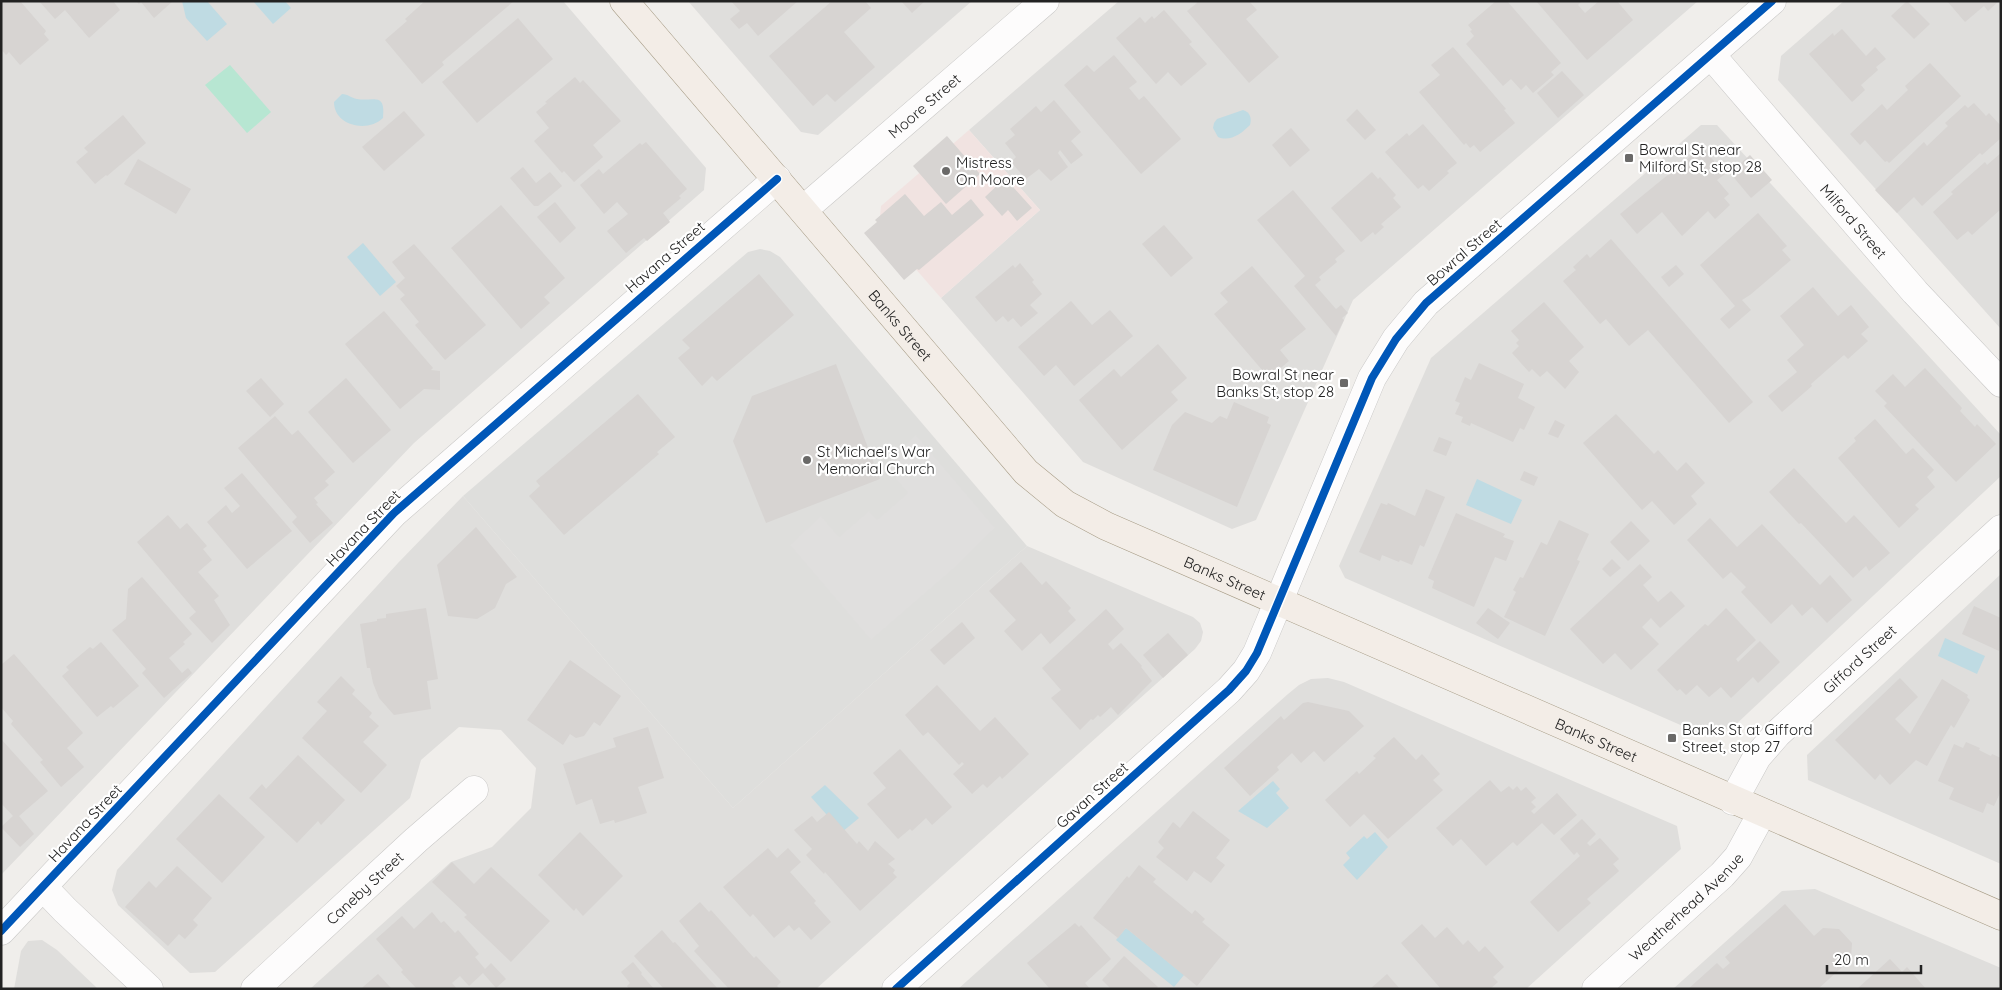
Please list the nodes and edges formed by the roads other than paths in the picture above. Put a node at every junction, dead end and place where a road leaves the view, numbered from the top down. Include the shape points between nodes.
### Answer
1 (624, 1) edge
2 (1045, 1) edge
3 (1772, 1) edge
4 (1711, 55) junction
5 (777, 179) junction
6 (803, 210) junction
7 (2001, 383) edge
8 (2001, 529) edge
9 (1279, 601) junction
10 (474, 790) dead end
11 (1734, 801) junction
12 (1762, 813) junction
13 (43, 887) junction
14 (2001, 916) edge
15 (1, 931) edge
16 (149, 989) edge
17 (255, 989) edge
18 (896, 989) edge
19 (1596, 989) edge

1 - 5 main road, Banks Street
2 - 6 street, Moore Street
3 - 4 street, Bowral Street
4 - 7 street, Milford Street via 1915,292
4 - 9 street, Bowral Street via 1426,303 1396,339 1372,378
5 - 6 main road, Banks Street
5 - 13 street, Havana Street via 394,513
6 - 9 main road, Banks Street via 1026,472 1049,493 1106,526
8 - 11 street, Gifford Street via 1777,734 1757,757
9 - 11 main road, Banks Street
9 - 18 street, Gavan Street via 1257,653 1229,690
10 - 17 street, Caneby Street
11 - 12 main road, Banks Street
12 - 14 main road, Banks Street
12 - 19 street, Weatherhead Avenue via 1738,857 1722,875
13 - 15 street, Havana Street
13 - 16 street

